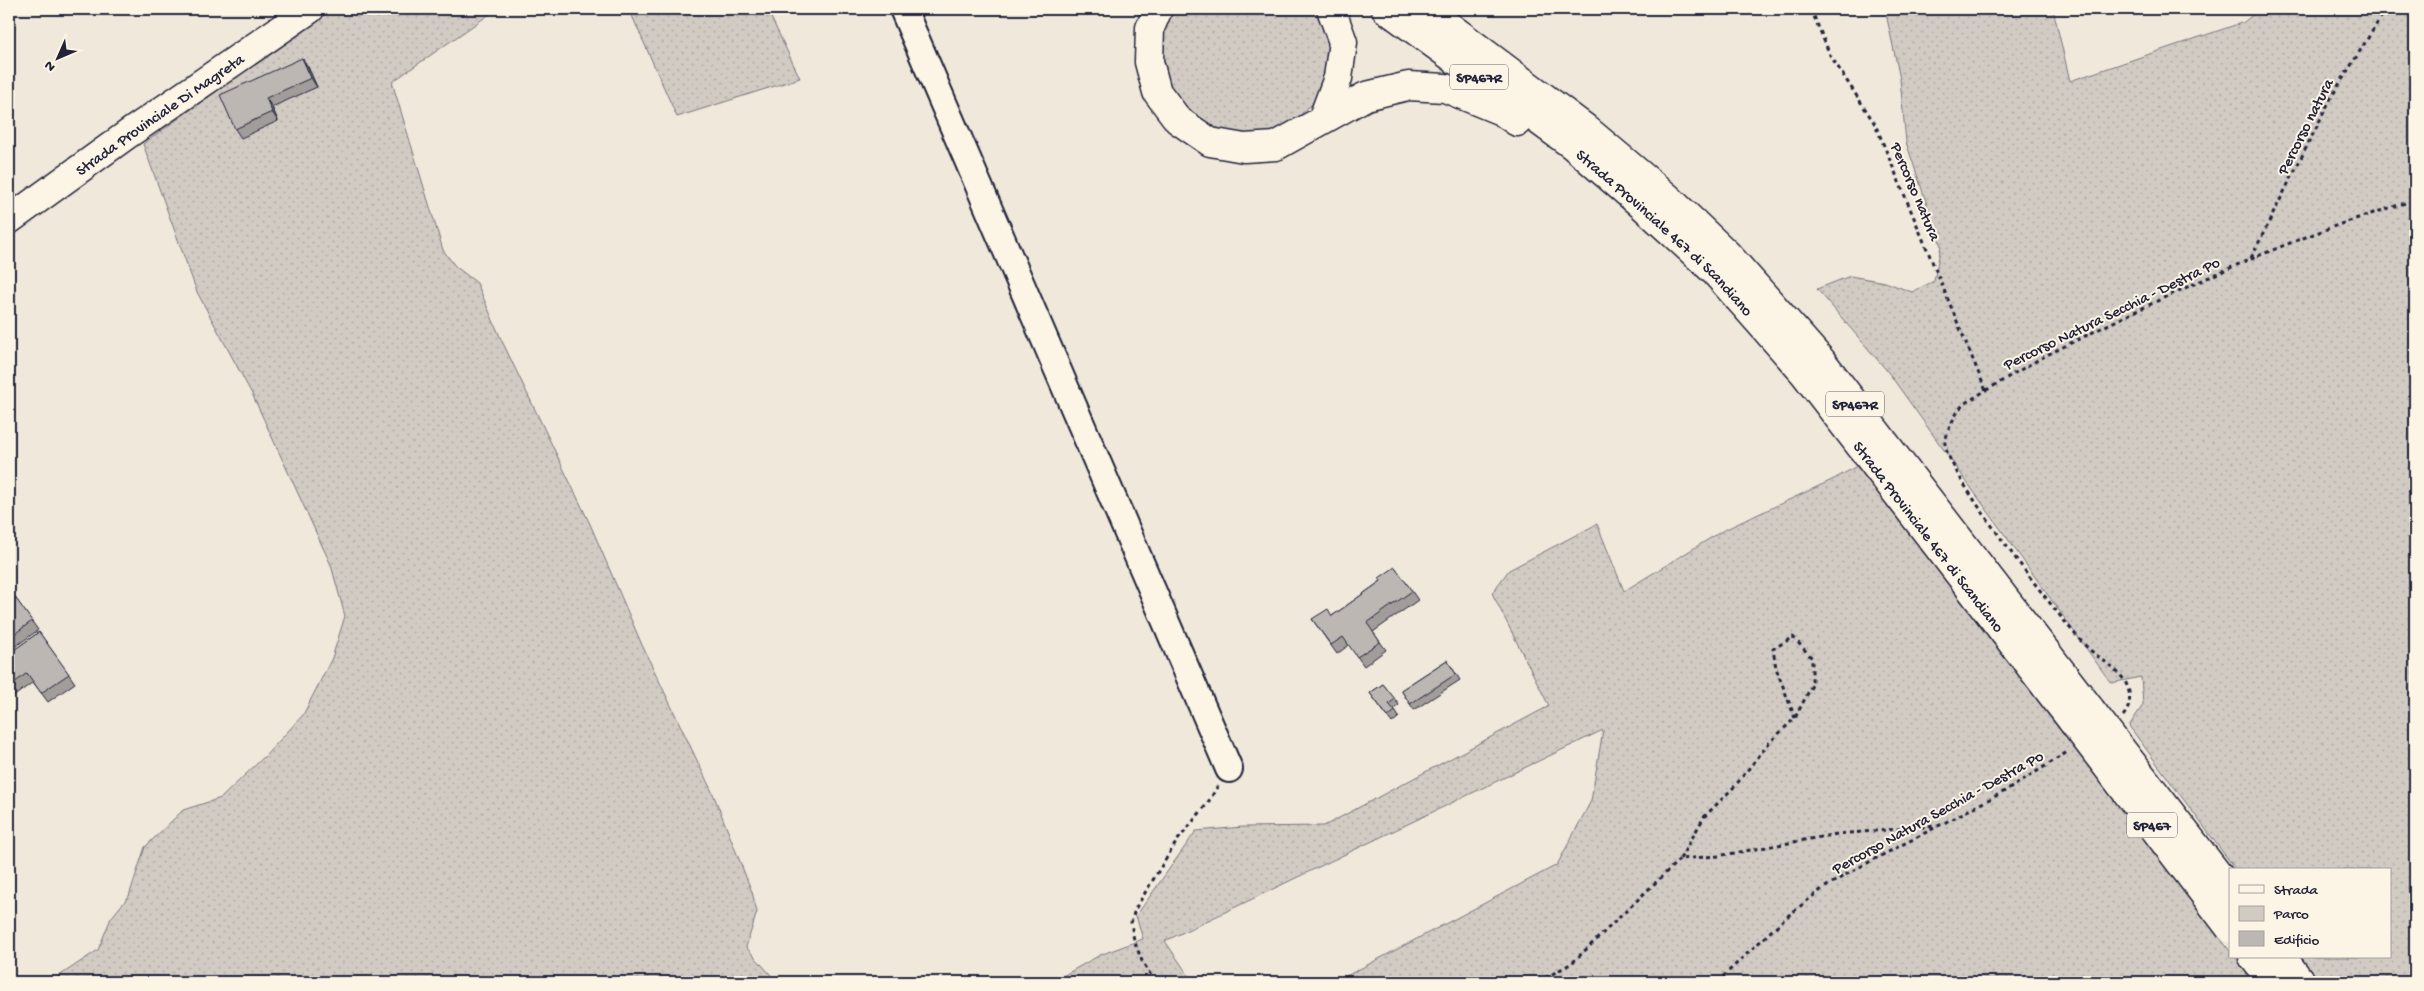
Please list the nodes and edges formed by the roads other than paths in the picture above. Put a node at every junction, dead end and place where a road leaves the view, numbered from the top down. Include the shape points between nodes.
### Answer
1 (310, 9) edge
2 (903, 9) edge
3 (1158, 9) edge
4 (1330, 9) edge
5 (1386, 9) edge
6 (1426, 9) edge
7 (1448, 9) edge
8 (1488, 55) junction
9 (1323, 118) junction
10 (1595, 165) junction
11 (9, 220) edge
12 (2080, 726) junction
13 (1229, 769) road end
14 (2229, 889) edge
15 (2229, 927) edge
16 (2254, 958) edge
17 (2283, 958) edge
18 (2272, 982) edge
19 (2301, 982) edge

1 - 11 main road, Strada Provinciale Di Magreta
2 - 13 street
3 - 9 main road via 1150,28 1148,62 1157,92 1178,120 1210,142 1244,148 1276,146
4 - 9 main road via 1343,42 1338,78
5 - 10 main road, Strada Provinciale 467 di Scandiano / SP467R
6 - 8 main road, Strada Provinciale 467 di Scandiano / SP467R
7 - 8 main road
8 - 12 main road, Strada Provinciale 467 di Scandiano / SP467R via 1585,128 1666,196 1759,288 1821,360 1896,456
9 - 10 main road via 1366,96 1408,86 1445,88 1500,111 1557,149
10 - 12 main road, Strada Provinciale 467 di Scandiano / SP467R via 1715,272 1804,373
12 - 14 main road, Strada Provinciale 467 di Scandiano / SP467, bridge
12 - 15 main road, Strada Provinciale 467 di Scandiano / SP467, bridge
16 - 18 main road
17 - 19 main road

